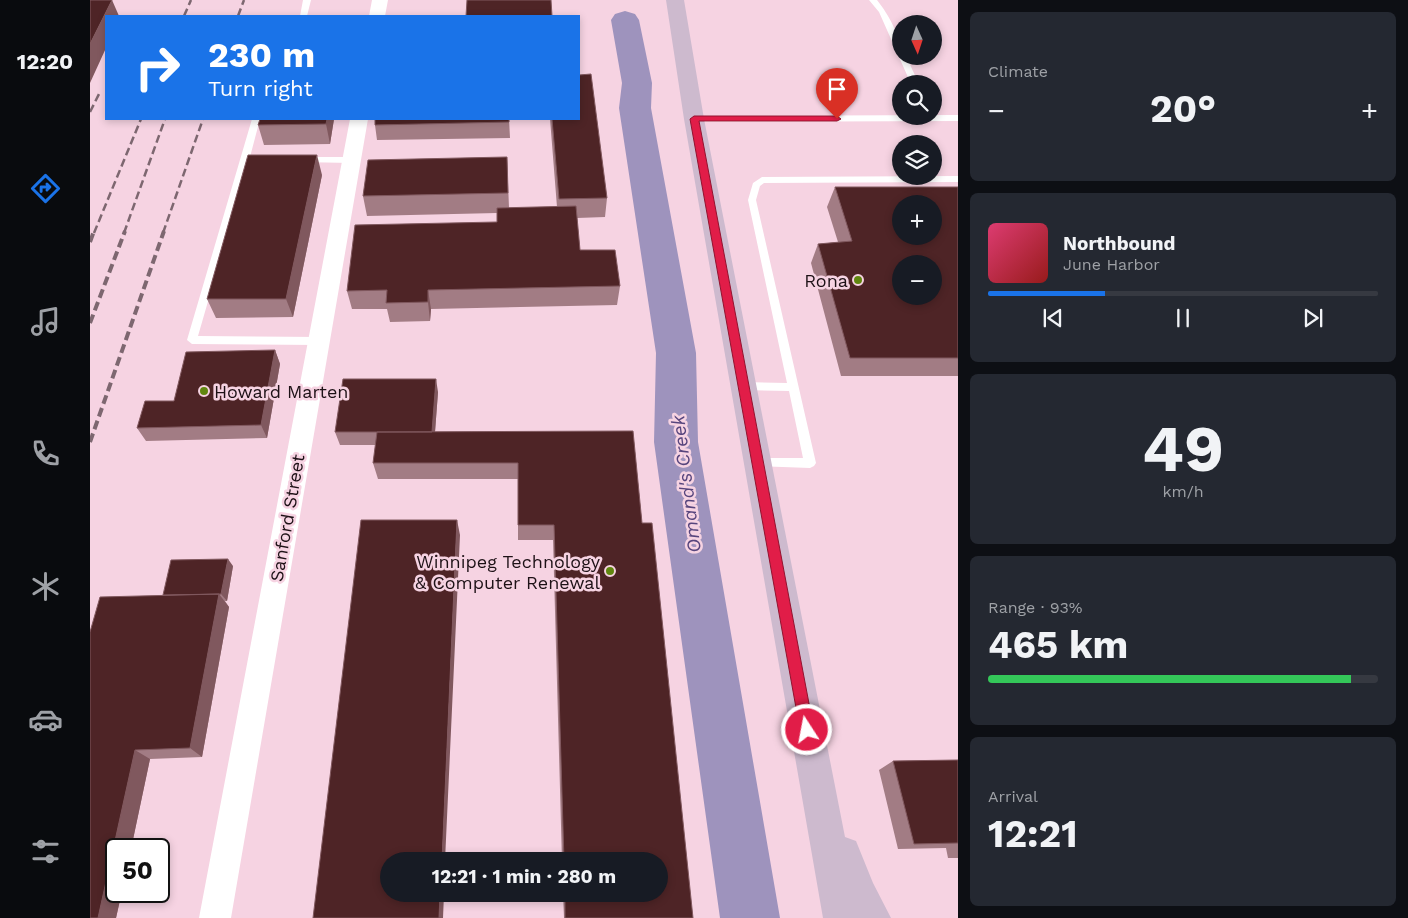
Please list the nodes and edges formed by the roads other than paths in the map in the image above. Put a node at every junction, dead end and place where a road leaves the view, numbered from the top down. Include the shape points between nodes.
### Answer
1 (307, 0) edge
2 (380, 0) edge
3 (676, 0) edge
4 (873, 0) edge
5 (303, 15) edge
6 (377, 15) edge
7 (892, 33) edge
8 (892, 117) edge
9 (942, 117) edge
10 (958, 118) edge
11 (694, 119) junction
12 (256, 120) edge
13 (359, 120) edge
14 (245, 160) junction
15 (274, 160) edge
16 (293, 160) edge
17 (351, 160) junction
18 (958, 179) edge
19 (319, 341) junction
20 (743, 386) junction
21 (794, 387) junction
22 (758, 463) junction
23 (816, 780) junction
24 (216, 918) edge
25 (842, 918) edge
26 (872, 918) edge

1 - 5 lane
2 - 6 street
3 - 11 main road
4 - 7 lane
8 - 11 lane
9 - 10 lane
11 - 20 main road
12 - 14 lane
13 - 17 street, Sanford Street
14 - 15 lane
14 - 19 lane via 190,345
16 - 17 lane
17 - 19 street, Sanford Street
18 - 21 lane via 762,180 756,185 752,200
19 - 24 street, Sanford Street
20 - 21 lane
20 - 22 main road
21 - 22 lane via 810,463
22 - 23 main road
23 - 25 main road
23 - 26 main road via 858,895

